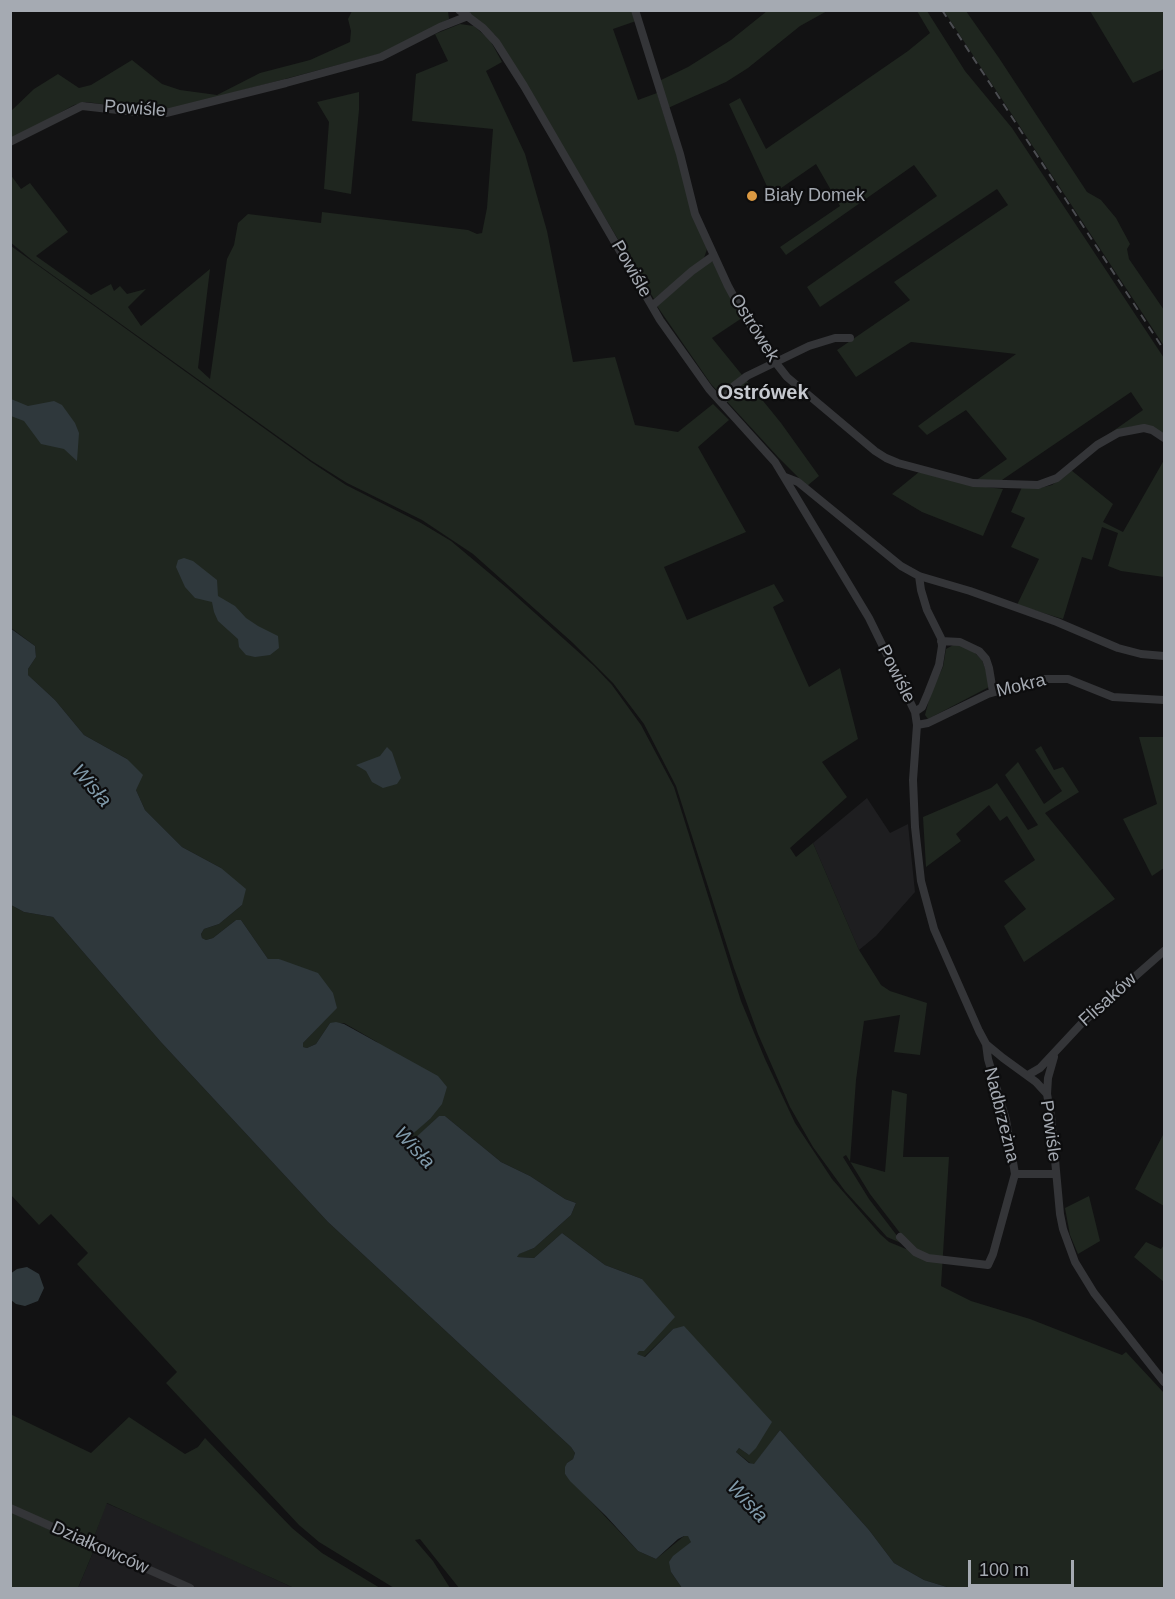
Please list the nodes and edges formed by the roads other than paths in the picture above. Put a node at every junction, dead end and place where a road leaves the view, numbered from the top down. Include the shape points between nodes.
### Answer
1 (459, 10) edge
2 (636, 10) edge
3 (468, 16) junction
4 (10, 142) edge
5 (713, 256) junction
6 (652, 306) junction
7 (850, 338) dead end
8 (776, 363) junction
9 (722, 402) junction
10 (1163, 437) edge
11 (785, 477) junction
12 (919, 576) junction
13 (941, 641) junction
14 (1164, 656) edge
15 (993, 692) junction
16 (1164, 700) edge
17 (915, 712) junction
18 (917, 725) junction
19 (1164, 951) edge
20 (986, 1044) junction
21 (1055, 1054) junction
22 (1028, 1076) junction
23 (1047, 1094) junction
24 (1015, 1174) junction
25 (1056, 1174) junction
26 (900, 1237) dead end
27 (1164, 1382) edge
28 (10, 1508) edge
29 (190, 1588) edge

1 - 3 street, Powiśle
2 - 5 street, Ostrówek via 695,214
3 - 4 street, Powiśle via 381,57 286,84 166,113 82,106
3 - 6 street, Powiśle via 508,59
5 - 6 street
5 - 8 street, Ostrówek via 746,319
6 - 9 street, Powiśle via 696,372
7 - 8 street via 821,342
8 - 9 street via 742,380
8 - 10 street, Ostrówek via 813,400 886,458 973,483 1038,485 1057,478 1118,433 1144,429
9 - 11 street, Powiśle
11 - 12 street via 798,482 901,566
11 - 17 street, Powiśle via 864,610
12 - 13 street via 927,610
12 - 14 street via 1057,622 1118,648
13 - 15 street via 960,642 979,651 986,659
13 - 17 street via 939,665 922,706
15 - 16 street, Mokra via 1056,677 1113,697
15 - 18 street, Mokra
17 - 18 street, Powiśle
18 - 20 street, Powiśle via 913,780 921,881 934,929
19 - 21 street, Flisaków via 1082,1023
20 - 22 street, Powiśle
20 - 24 street, Nadbrzeżna
21 - 22 street, Flisaków
21 - 23 street, Flisaków
22 - 23 street, Powiśle
23 - 25 street, Powiśle
24 - 25 street
24 - 26 street, Nadbrzeżna via 988,1265 928,1258
25 - 27 street, Powiśle via 1063,1229 1082,1276
28 - 29 street, Działkowców

